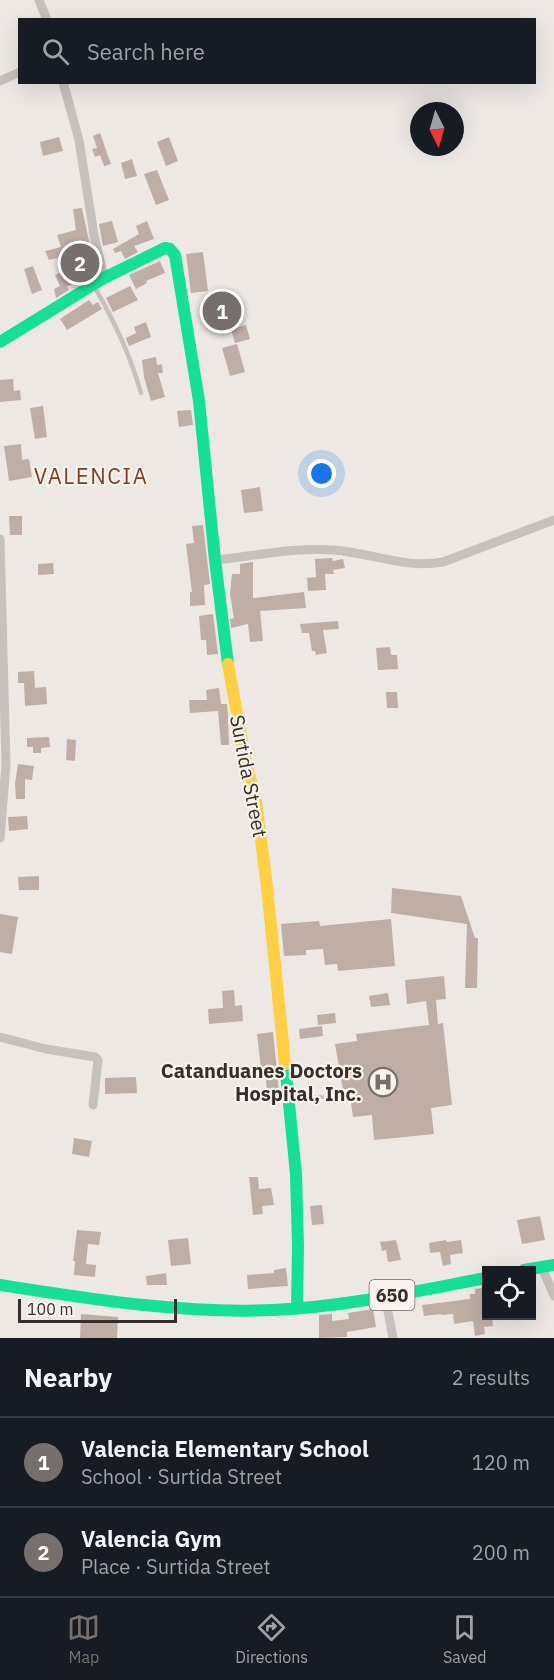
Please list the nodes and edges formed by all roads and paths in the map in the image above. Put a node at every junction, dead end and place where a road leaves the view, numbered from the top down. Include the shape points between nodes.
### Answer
1 (39, 0) edge
2 (46, 18) edge
3 (18, 73) edge
4 (0, 81) edge
5 (64, 84) edge
6 (98, 281) junction
7 (0, 342) edge
8 (141, 393) dead end
9 (554, 520) edge
10 (0, 539) edge
11 (215, 560) junction
12 (1, 617) edge
13 (0, 838) edge
14 (0, 1037) edge
15 (322, 1097) dead end
16 (289, 1100) junction
17 (93, 1105) dead end
18 (548, 1266) edge
19 (482, 1279) edge
20 (0, 1284) edge
21 (385, 1296) junction
22 (554, 1296) edge
23 (297, 1309) junction
24 (393, 1338) edge

1 - 2 street
3 - 4 street
5 - 6 street via 79,140
6 - 7 street
6 - 8 lane
6 - 11 street, Surtida Street via 160,250 170,249 175,255 195,366
9 - 11 street via 434,564 410,564 327,549
10 - 12 street
11 - 16 street, Surtida Street via 231,686 261,838
12 - 13 street via 6,765
14 - 17 street via 95,1057 98,1060
15 - 16 lane
16 - 23 street, Surtida Street via 298,1202
18 - 22 street
19 - 21 street, 650
20 - 23 street, 650 via 178,1310
21 - 23 street, 650
21 - 24 street

